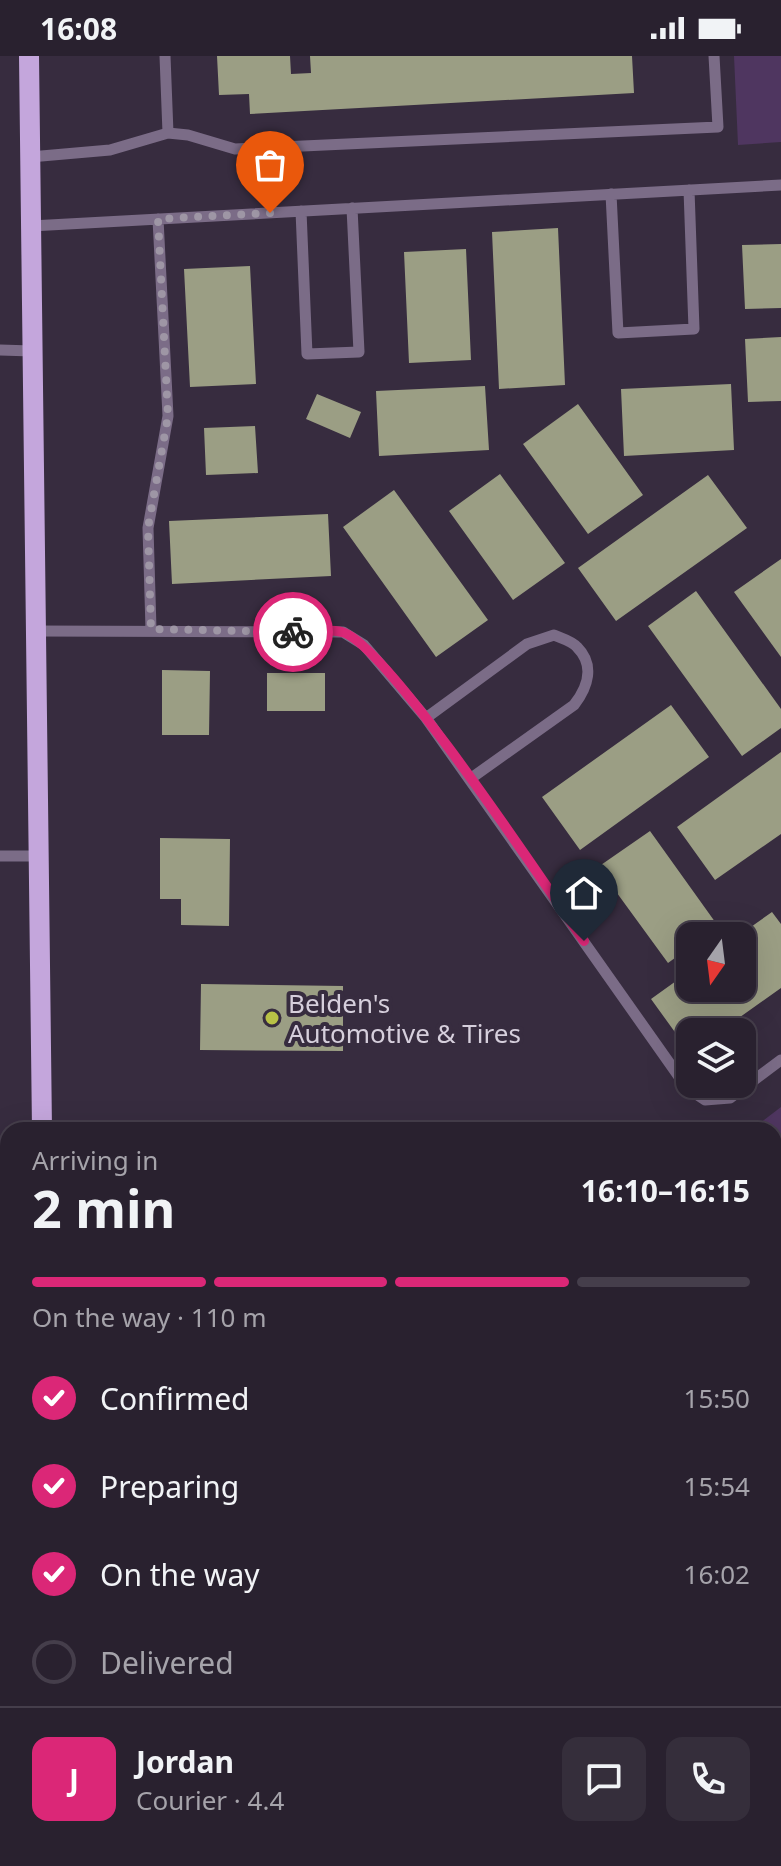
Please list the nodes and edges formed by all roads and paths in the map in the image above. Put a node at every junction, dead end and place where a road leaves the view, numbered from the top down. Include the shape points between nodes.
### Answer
1 (29, 56) edge
2 (165, 56) edge
3 (714, 56) edge
4 (168, 133) junction
5 (30, 157) junction
6 (781, 185) edge
7 (689, 190) junction
8 (611, 194) junction
9 (352, 208) junction
10 (301, 211) junction
11 (158, 219) junction
12 (31, 226) junction
13 (0, 350) edge
14 (32, 351) junction
15 (151, 629) junction
16 (35, 631) junction
17 (426, 718) junction
18 (470, 779) junction
19 (0, 856) edge
20 (38, 856) junction
21 (781, 1060) edge
22 (42, 1122) edge

1 - 5 main road
2 - 4 lane
3 - 4 lane via 718,127 235,149
4 - 5 lane via 110,150
5 - 12 main road
6 - 7 lane
7 - 8 lane
7 - 8 lane via 694,329 664,331 618,333
8 - 9 lane
9 - 10 lane
9 - 10 lane via 359,352 307,354
10 - 11 lane
11 - 12 lane
11 - 15 lane via 168,416 148,528
12 - 14 main road
13 - 14 lane
14 - 16 main road
15 - 16 lane
15 - 17 lane via 343,632 364,645
16 - 20 main road
17 - 18 lane
17 - 18 lane via 527,644 554,635 577,645 588,665 586,691
18 - 21 lane via 687,1088 705,1100 730,1098
19 - 20 lane
20 - 22 main road

